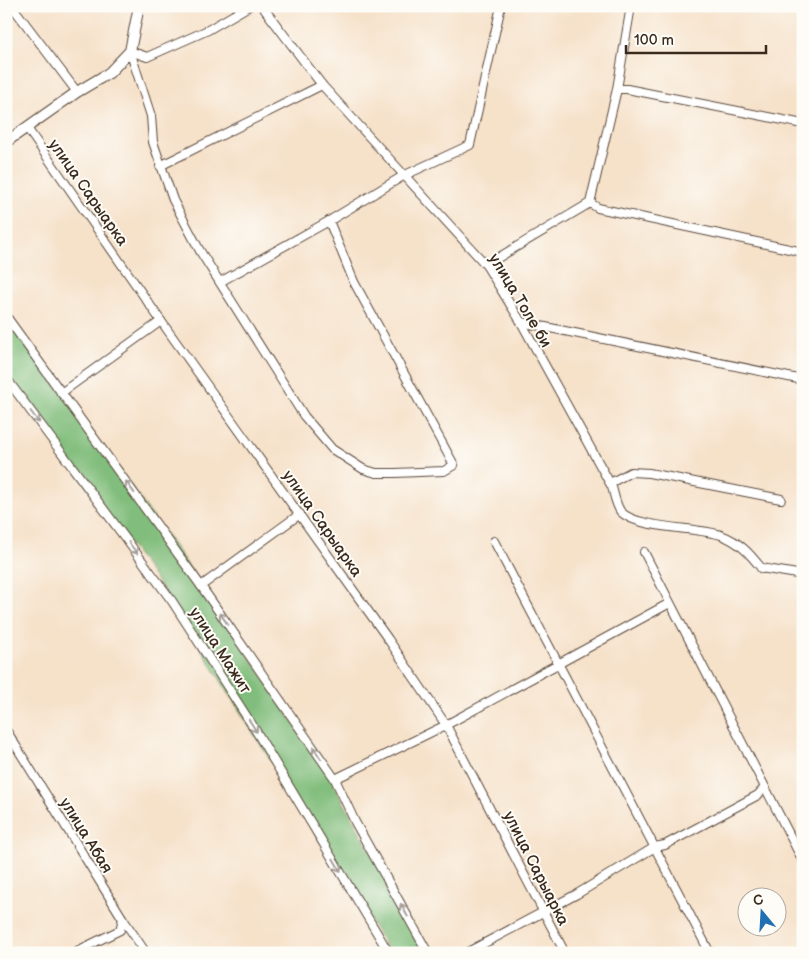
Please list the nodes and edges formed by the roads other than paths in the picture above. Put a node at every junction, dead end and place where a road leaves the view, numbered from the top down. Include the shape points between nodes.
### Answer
1 (12, 6) edge
2 (139, 6) edge
3 (249, 6) edge
4 (262, 6) edge
5 (501, 6) edge
6 (631, 6) edge
7 (130, 51) junction
8 (322, 85) junction
9 (617, 89) junction
10 (77, 92) junction
11 (803, 124) edge
12 (27, 128) junction
13 (6, 142) edge
14 (160, 166) junction
15 (403, 176) junction
16 (590, 203) junction
17 (329, 221) junction
18 (803, 252) edge
19 (486, 265) junction
20 (220, 282) junction
21 (6, 316) edge
22 (161, 321) junction
23 (521, 322) junction
24 (6, 378) edge
25 (803, 380) edge
26 (61, 393) junction
27 (610, 483) junction
28 (781, 499) dead end
29 (300, 514) junction
30 (494, 541) dead end
31 (644, 552) dead end
32 (803, 574) edge
33 (201, 586) junction
34 (668, 604) junction
35 (557, 664) junction
36 (446, 725) junction
37 (6, 730) edge
38 (335, 779) junction
39 (764, 788) junction
40 (655, 847) junction
41 (803, 861) edge
42 (543, 910) junction
43 (123, 919) junction
44 (73, 953) edge
45 (146, 953) edge
46 (389, 953) edge
47 (428, 953) edge
48 (466, 953) edge
49 (565, 953) edge
50 (710, 953) edge

1 - 10 street
2 - 7 street
3 - 7 street via 208,30 147,58
4 - 8 street, улица Толе би
5 - 15 street via 470,145
6 - 9 street
7 - 10 street via 109,73
7 - 14 street via 151,116 153,142
8 - 14 street
8 - 15 street, улица Толе би
9 - 11 street
9 - 16 street
10 - 12 street
12 - 13 street
12 - 22 street, улица Сарыарка
14 - 20 street via 173,200
15 - 17 street
15 - 19 street, улица Толе би
16 - 18 street via 598,208
16 - 19 street
17 - 20 street
17 - 20 street via 354,282 454,465 444,471 376,473 363,469 332,449 304,416
19 - 23 street, улица Толе би
21 - 26 street
22 - 26 street
22 - 29 street, улица Сарыарка
23 - 25 street
23 - 27 street, улица Толе би
24 -> 46 street, улица Мажит via 172,601 256,731
33 -> 26 street
27 - 28 street via 631,472 640,472
27 - 32 street, улица Толе би via 619,510 628,517 721,535 745,547 762,568
29 - 33 street
29 - 36 street, улица Сарыарка
30 - 35 street
31 - 34 street
38 -> 33 street
34 - 35 street
34 - 39 street
35 - 36 street
35 - 40 street
36 - 38 street
36 - 42 street, улица Сарыарка
37 - 43 street, улица Абая
47 -> 38 street via 355,822
39 - 40 street via 758,795 665,845
39 - 41 street
40 - 42 street via 577,894
40 - 50 street
42 - 48 street
42 - 49 street, улица Сарыарка
43 - 44 street via 120,930
43 - 45 street, улица Абая

